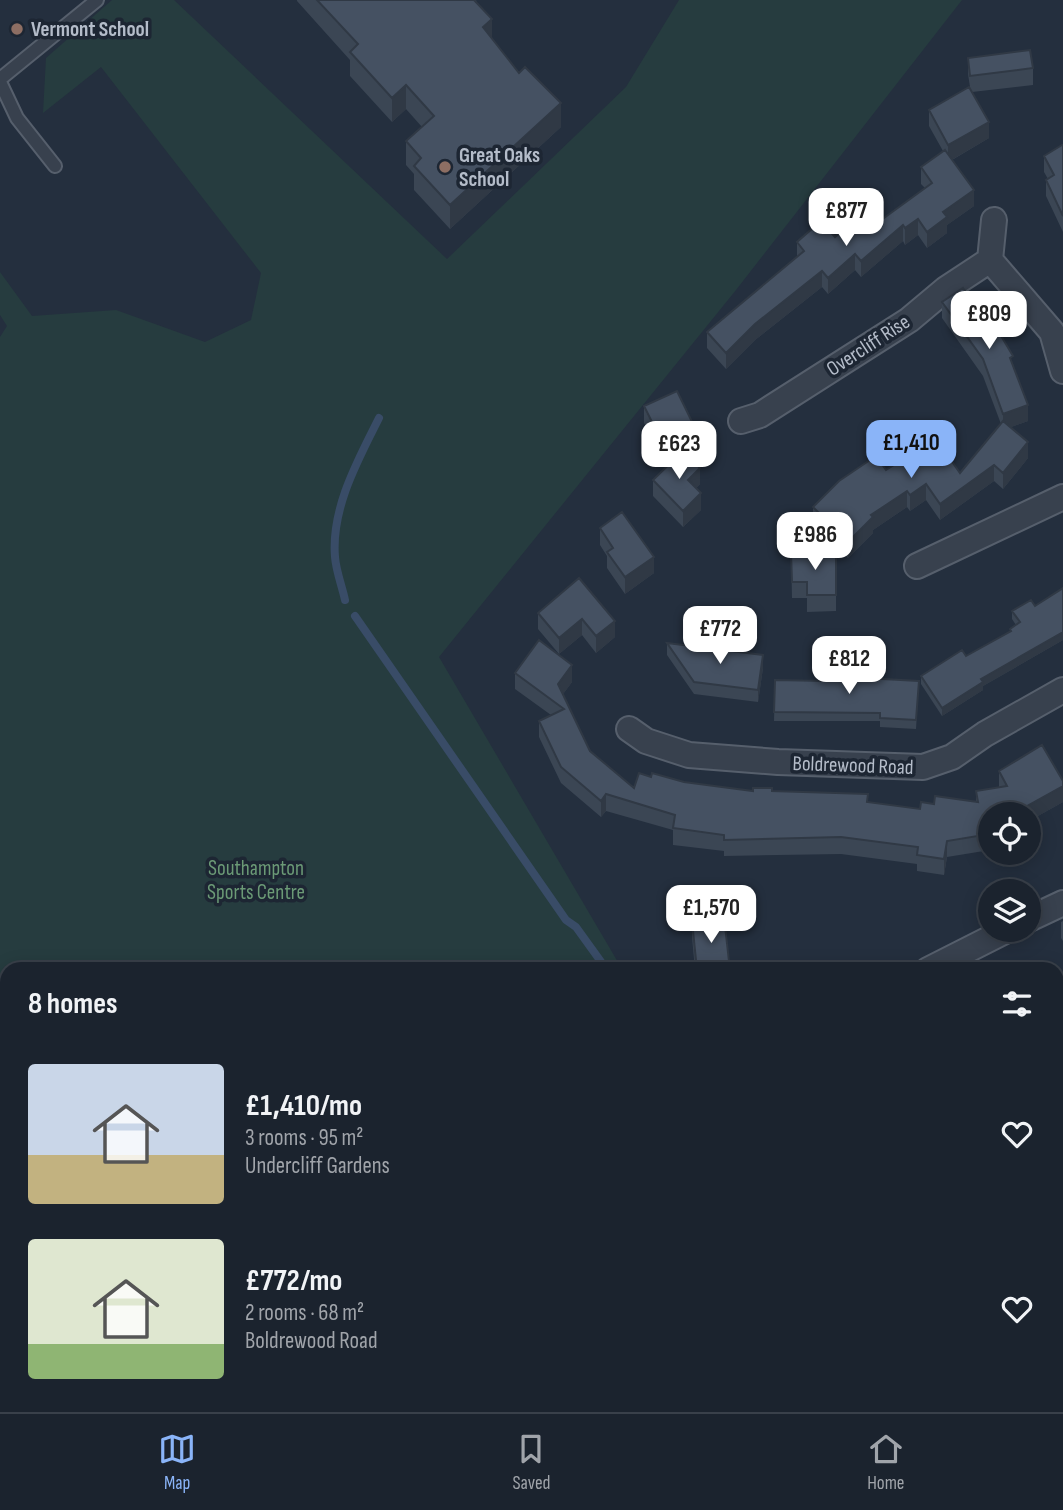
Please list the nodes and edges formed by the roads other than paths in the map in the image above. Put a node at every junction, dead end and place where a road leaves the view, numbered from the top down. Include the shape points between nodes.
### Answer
1 (97, 0) edge
2 (0, 81) edge
3 (55, 166) dead end
4 (994, 220) dead end
5 (990, 261) junction
6 (1063, 371) edge
7 (741, 421) dead end
8 (1063, 497) edge
9 (917, 566) dead end
10 (1063, 690) edge
11 (629, 729) dead end
12 (1063, 903) edge
13 (1041, 913) edge
14 (983, 942) edge
15 (944, 962) edge

1 - 2 lane
2 - 3 lane via 17,118
4 - 5 street
5 - 6 street via 1052,332
5 - 7 street, Overcliff Rise via 909,320 760,415
8 - 9 street
10 - 11 street, Boldrewood Road via 952,758 923,767 689,755 646,741
12 - 13 street
14 - 15 street

